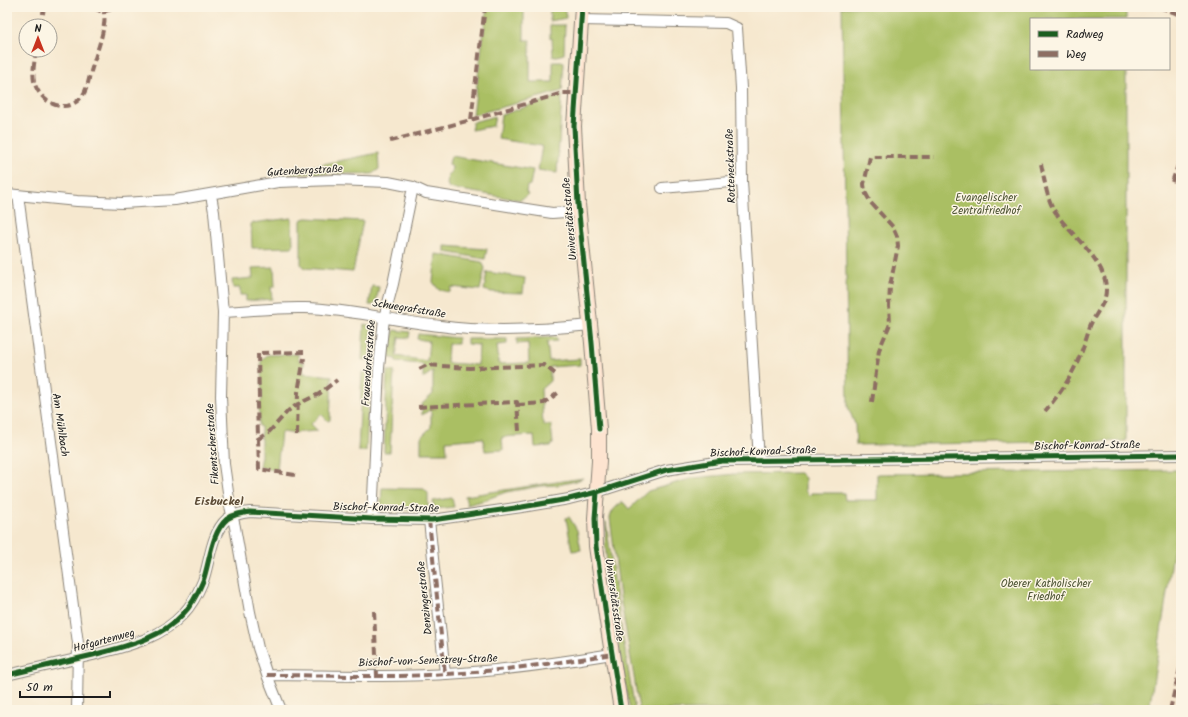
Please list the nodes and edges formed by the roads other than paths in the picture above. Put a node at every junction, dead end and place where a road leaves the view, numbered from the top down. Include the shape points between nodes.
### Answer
1 (581, 14) edge
2 (742, 181) junction
3 (412, 187) junction
4 (662, 188) dead end
5 (7, 194) edge
6 (18, 195) junction
7 (211, 195) junction
8 (579, 211) junction
9 (223, 312) junction
10 (384, 318) junction
11 (591, 324) junction
12 (1181, 455) edge
13 (759, 461) junction
14 (597, 492) junction
15 (232, 516) junction
16 (372, 519) junction
17 (429, 520) junction
18 (612, 654) junction
19 (78, 658) junction
20 (445, 674) junction
21 (7, 675) edge
22 (267, 675) junction
23 (77, 710) edge
24 (281, 710) edge
25 (621, 710) edge

1 - 2 street, Rotteneckstraße via 726,23 737,28 741,88
1 - 8 street, Universitätsstraße via 574,126
2 - 4 street
2 - 13 street, Rotteneckstraße
3 - 7 street, Gutenbergstraße via 388,182 297,181 278,182
3 - 8 street, Gutenbergstraße via 426,193 526,210 552,213
3 - 10 street, Frauendorferstraße
5 - 6 street, Gutenbergstraße
6 - 7 street, Gutenbergstraße via 122,203
6 - 19 street, Am Mühlbach
7 - 9 street, Fikentscherstraße
8 - 11 street, Universitätsstraße
9 - 10 street, Schuegrafstraße via 304,308
9 - 15 street, Fikentscherstraße via 221,396 224,464
10 - 11 street, Schuegrafstraße via 440,327 484,330 520,330
10 - 16 street, Frauendorferstraße via 379,368
11 - 14 street, Universitätsstraße via 599,429
12 - 13 street, Bischof-Konrad-Straße
13 - 14 street, Bischof-Konrad-Straße via 722,462 674,468
14 - 17 street, Bischof-Konrad-Straße via 522,507
14 - 18 street, Universitätsstraße via 596,546
15 - 16 street, Bischof-Konrad-Straße via 250,512
15 - 19 street, Hofgartenweg via 215,538 203,581 183,615 168,628 138,643
15 - 22 street, Fikentscherstraße via 250,612
16 - 17 street, Bischof-Konrad-Straße
17 - 20 street, Denzingerstraße
18 - 20 street, Bischof-von-Senestrey-Straße via 505,669
18 - 25 street, Universitätsstraße
19 - 21 street, Hofgartenweg
19 - 23 street, Am Mühlbach
20 - 22 street, Bischof-von-Senestrey-Straße
22 - 24 street, Fikentscherstraße

